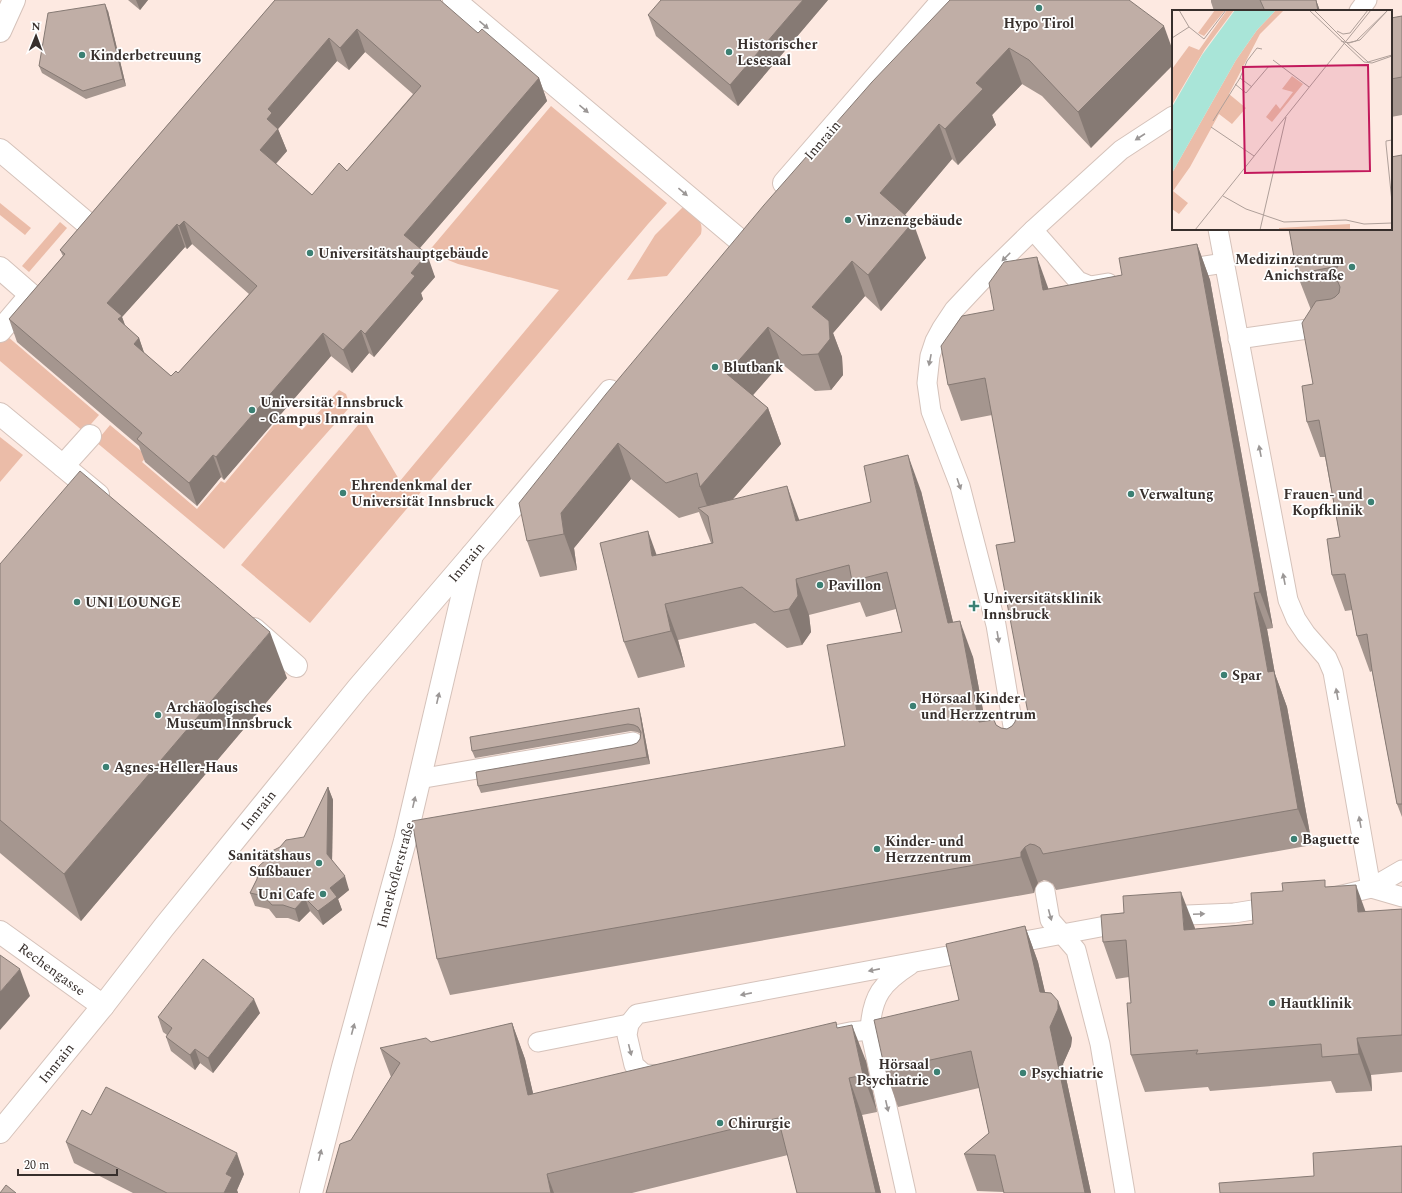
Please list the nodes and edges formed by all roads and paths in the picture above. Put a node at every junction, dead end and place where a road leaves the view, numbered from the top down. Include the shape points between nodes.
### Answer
1 (14, 0) edge
2 (454, 0) edge
3 (943, 0) edge
4 (1367, 0) edge
5 (1360, 10) edge
6 (0, 31) edge
7 (1172, 117) edge
8 (0, 150) edge
9 (771, 199) edge
10 (103, 209) edge
11 (752, 220) edge
12 (1033, 230) junction
13 (1218, 230) edge
14 (737, 238) junction
15 (723, 255) edge
16 (1224, 263) junction
17 (0, 268) edge
18 (1160, 274) edge
19 (1121, 280) edge
20 (1342, 324) edge
21 (0, 331) edge
22 (1238, 340) junction
23 (621, 378) edge
24 (0, 414) edge
25 (90, 436) dead end
26 (63, 466) junction
27 (112, 507) edge
28 (472, 555) junction
29 (238, 614) edge
30 (296, 666) dead end
31 (633, 742) dead end
32 (1018, 754) edge
33 (420, 779) junction
34 (1402, 870) edge
35 (1371, 888) junction
36 (1044, 892) edge
37 (1402, 897) edge
38 (1315, 900) edge
39 (1293, 904) edge
40 (0, 932) edge
41 (1063, 934) junction
42 (915, 962) junction
43 (103, 1006) junction
44 (629, 1024) junction
45 (870, 1030) junction
46 (812, 1040) edge
47 (538, 1042) dead end
48 (682, 1071) edge
49 (0, 1132) edge
50 (311, 1193) edge
51 (906, 1193) edge
52 (1125, 1193) edge

1 - 6 street
2 -> 14 street
3 - 9 street, Innrain
4 - 5 lane
7 -> 12 lane via 1121,150
8 - 10 street via 84,231
11 - 14 street
12 - 19 lane via 1078,281 1090,286
12 -> 32 lane via 954,310 935,341 930,356 927,383 930,411 960,486 996,625
13 - 16 lane
14 - 15 street
16 - 18 lane
16 - 22 lane
17 - 21 street via 37,287
20 - 22 lane
35 -> 22 lane via 1333,672 1327,658 1296,619 1288,600
23 - 28 street, Innrain
24 - 26 street
25 - 26 street
26 - 27 street
33 -> 28 street, Innerkoflerstraße
28 - 43 street, Innrain via 344,705
29 - 30 street
31 - 33 lane
50 -> 33 street, Innerkoflerstraße
34 - 35 lane
35 - 37 lane
35 - 38 lane
36 -> 41 lane via 1050,920
41 -> 39 lane via 1163,916 1234,913
40 - 43 street, Rechengasse
41 - 42 lane
41 - 52 lane via 1076,950 1100,1044
42 -> 44 lane via 637,1014
42 - 45 lane via 894,975 877,996 871,1013
43 - 49 street, Innrain
44 - 47 lane
44 -> 48 lane via 627,1035 634,1065 644,1074 659,1076
45 - 46 lane
45 -> 51 lane

